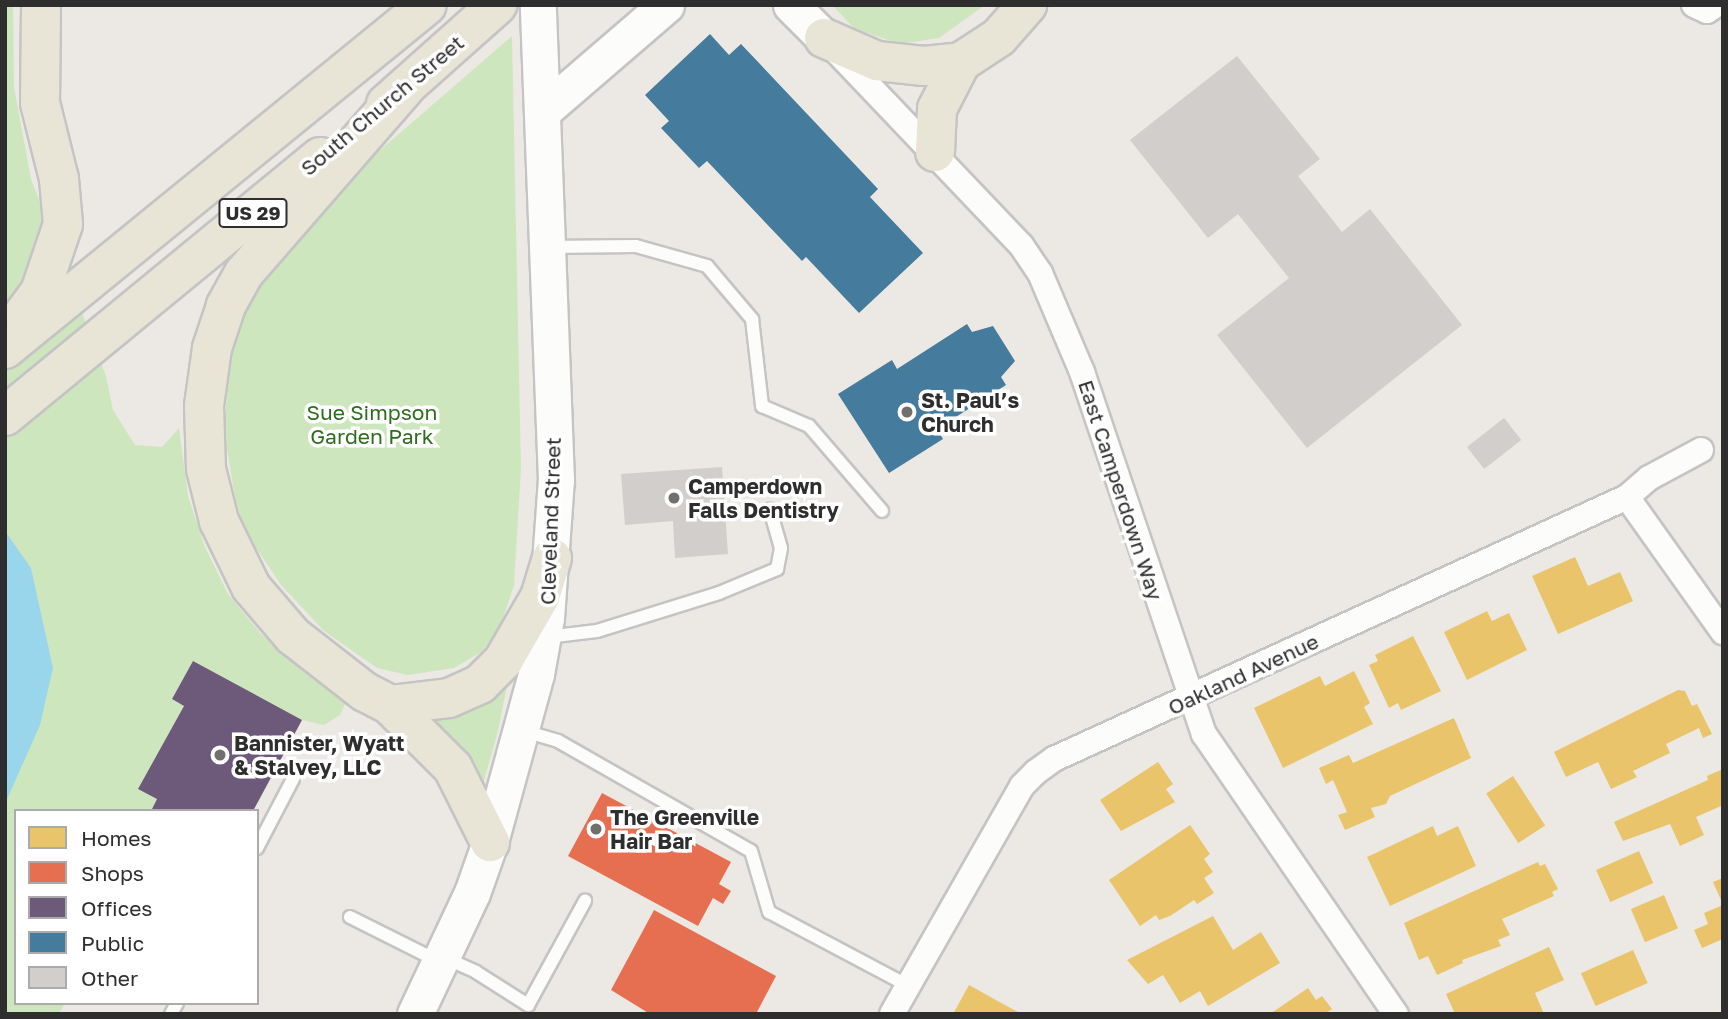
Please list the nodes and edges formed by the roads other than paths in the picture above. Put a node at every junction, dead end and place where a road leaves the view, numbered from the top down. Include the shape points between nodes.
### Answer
1 (41, 5) edge
2 (427, 5) edge
3 (497, 5) edge
4 (538, 5) edge
5 (666, 5) edge
6 (791, 5) edge
7 (1027, 5) edge
8 (1694, 5) edge
9 (1716, 5) edge
10 (824, 38) junction
11 (961, 62) junction
12 (405, 88) junction
13 (544, 110) junction
14 (935, 152) junction
15 (548, 247) junction
16 (5, 338) edge
17 (5, 349) edge
18 (5, 416) edge
19 (1701, 450) dead end
20 (1627, 497) junction
21 (770, 510) dead end
22 (882, 511) dead end
23 (552, 558) junction
24 (1723, 632) edge
25 (543, 637) junction
26 (1190, 699) junction
27 (390, 705) junction
28 (521, 730) junction
29 (295, 775) dead end
30 (490, 842) junction
31 (259, 844) edge
32 (585, 901) dead end
33 (351, 917) dead end
34 (442, 960) junction
35 (909, 986) junction
36 (416, 1013) edge
37 (892, 1014) edge
38 (1396, 1014) edge

1 - 16 main road via 40,103 59,179 64,224 40,292
2 - 17 main road, US 29
3 - 12 main road, South Church Street / US 29
4 - 13 street, Cleveland Street
5 - 13 street
6 - 10 street, East Camperdown Way
7 - 11 main road via 999,37
8 - 9 street via 1707,11
10 - 11 main road via 877,61 924,66
10 - 14 street, East Camperdown Way
11 - 14 main road via 937,108
12 - 18 main road, South Church Street / US 29
12 - 27 main road via 244,273 226,306 212,348 204,406 206,469 219,521 251,587 293,636 365,692
13 - 15 street, Cleveland Street
14 - 26 street, East Camperdown Way via 1021,245 1040,273 1082,372
15 - 22 lane via 636,246 707,266 752,319 762,407 809,426
15 - 23 street, Cleveland Street via 556,480
19 - 20 street, Oakland Avenue via 1649,478
20 - 24 street
20 - 26 street, Oakland Avenue
21 - 25 lane via 781,548 777,569 719,593 597,631
23 - 25 street, Cleveland Street
23 - 27 main road via 540,597 503,661 480,684 449,698
25 - 28 street, Cleveland Street
26 - 35 street, Oakland Avenue via 1054,759 1029,779
26 - 38 street, East Camperdown Way via 1204,734
27 - 30 main road via 453,768
28 - 30 street, Cleveland Street
28 - 35 lane via 558,741 751,851 769,912
29 - 31 lane
30 - 34 street, Cleveland Street
32 - 34 lane via 528,1005 476,972
33 - 34 lane
34 - 36 street, Cleveland Street
35 - 37 street, Oakland Avenue

